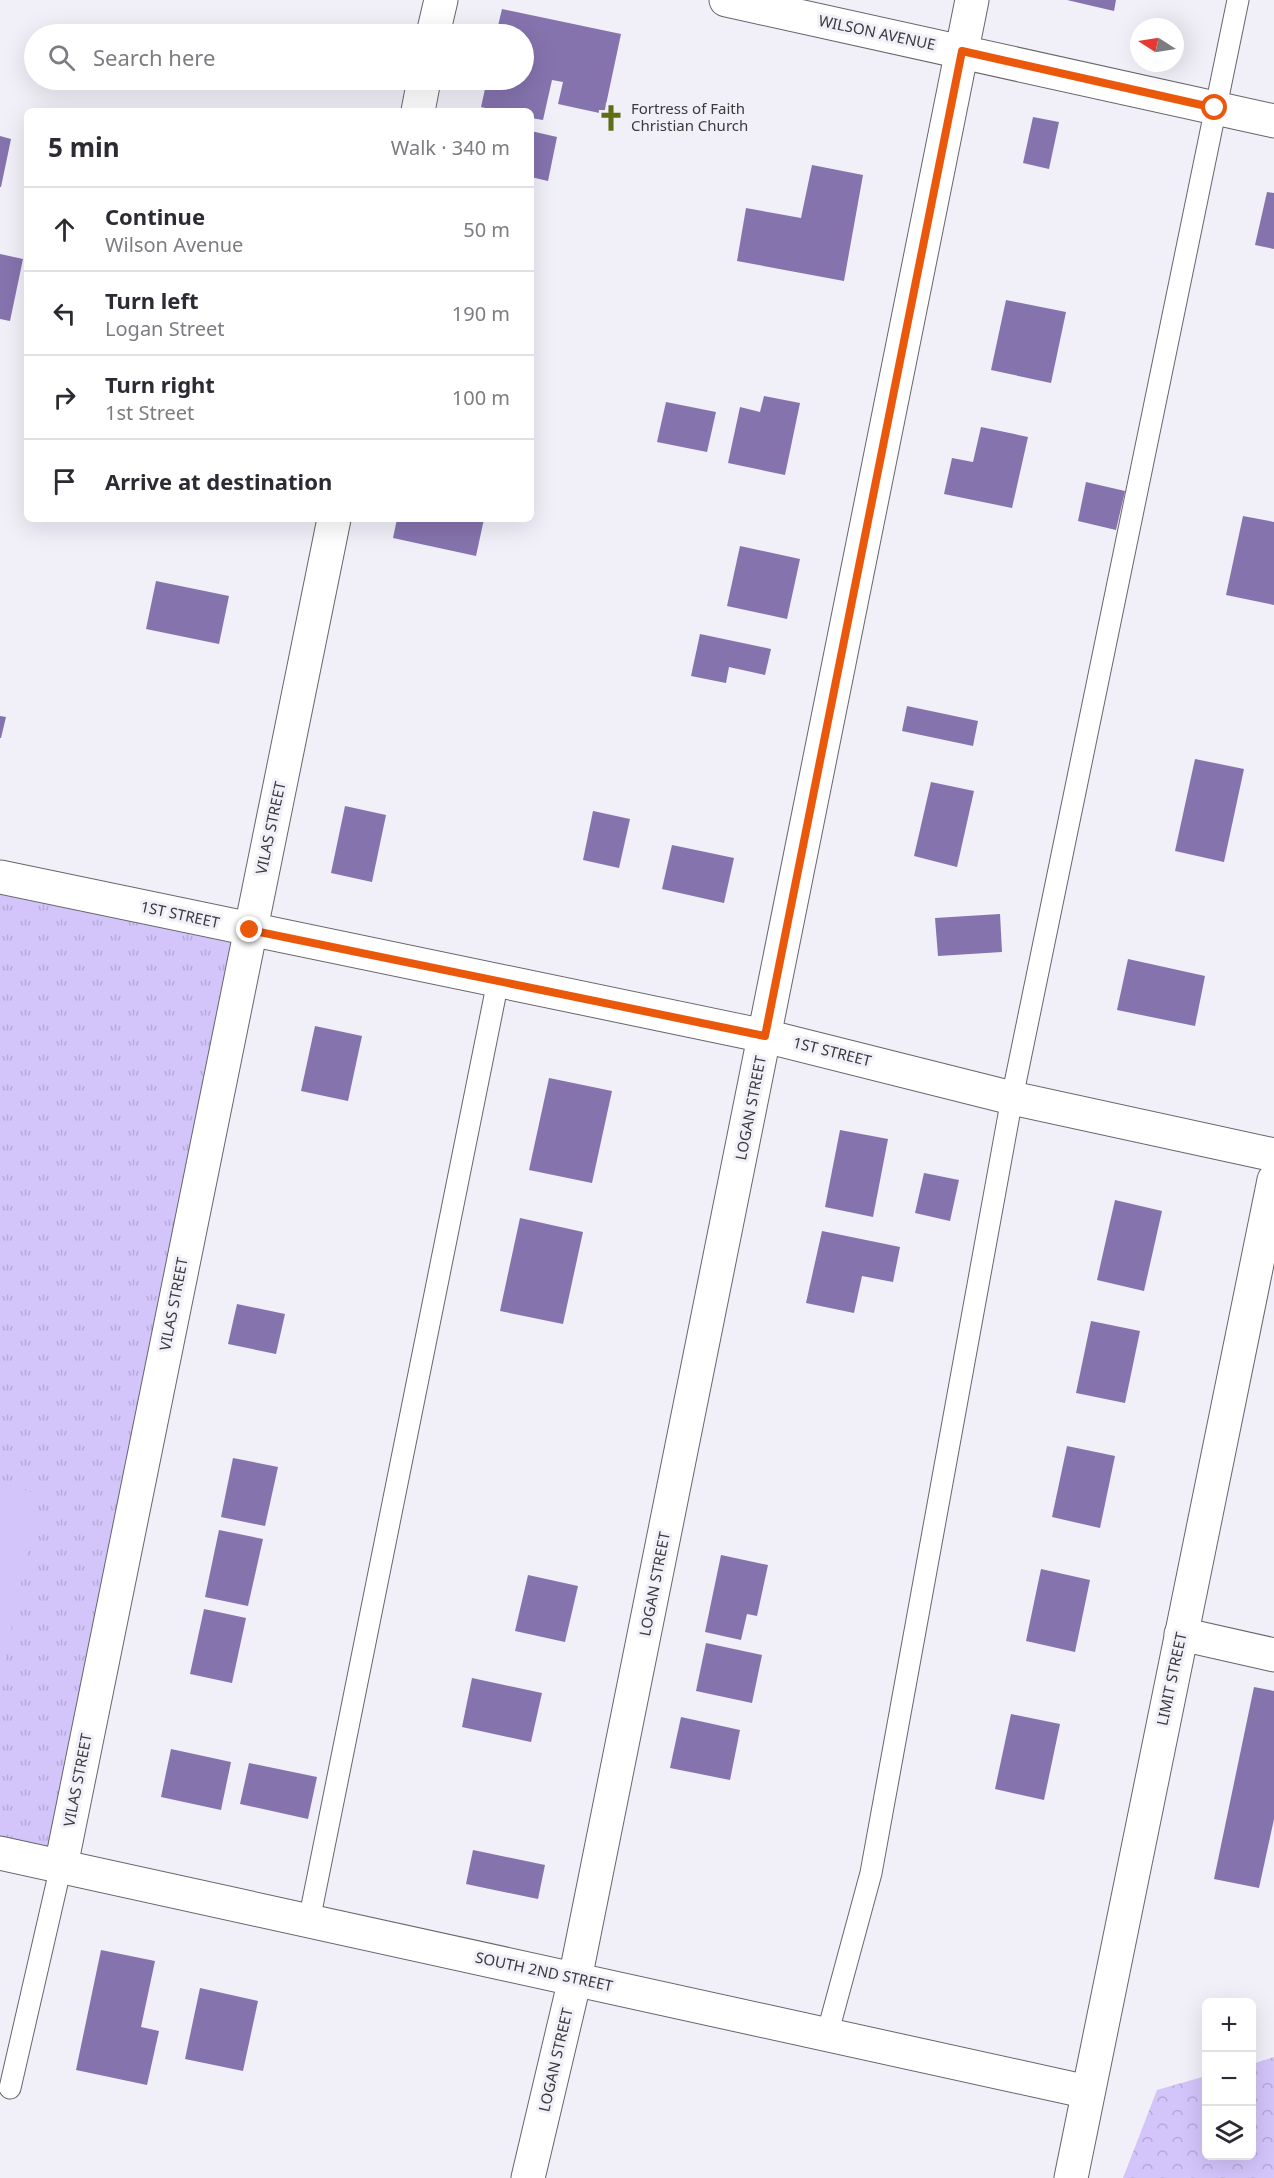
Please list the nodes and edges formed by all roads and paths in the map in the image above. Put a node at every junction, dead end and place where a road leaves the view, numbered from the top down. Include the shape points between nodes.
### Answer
1 (441, 0) edge
2 (726, 0) edge
3 (972, 0) edge
4 (1238, 0) edge
5 (435, 24) edge
6 (962, 51) junction
7 (422, 90) edge
8 (419, 108) edge
9 (1215, 108) junction
10 (1274, 120) edge
11 (333, 522) edge
12 (0, 877) edge
13 (250, 930) junction
14 (498, 981) junction
15 (765, 1036) junction
16 (1012, 1098) junction
17 (1274, 1155) edge
18 (1274, 1180) edge
19 (1181, 1634) junction
20 (1274, 1655) edge
21 (0, 1853) edge
22 (61, 1866) junction
23 (309, 1921) junction
24 (575, 1979) junction
25 (827, 2035) junction
26 (10, 2088) dead end
27 (1088, 2092) junction
28 (528, 2178) edge
29 (1071, 2178) edge

1 - 5 street
2 - 6 street, WILSON AVENUE
3 - 6 street, LOGAN STREET
4 - 9 lane
6 - 9 street, WILSON AVENUE
6 - 15 street, LOGAN STREET
7 - 8 street
9 - 10 street, WILSON AVENUE
9 - 16 lane
11 - 13 street, VILAS STREET
12 - 13 street, 1ST STREET
13 - 14 street, 1ST STREET
13 - 22 street, VILAS STREET
14 - 15 street, 1ST STREET
14 - 23 lane
15 - 16 street, 1ST STREET
15 - 24 street, LOGAN STREET
16 - 17 street, 1ST STREET
16 - 25 lane via 871,1873
18 - 19 street, LIMIT STREET
19 - 20 street
19 - 27 street, LIMIT STREET
21 - 22 street, SOUTH 2ND STREET
22 - 23 street, SOUTH 2ND STREET
22 - 26 lane, VILAS STREET
23 - 24 street, SOUTH 2ND STREET
24 - 25 street, SOUTH 2ND STREET
24 - 28 street, LOGAN STREET
25 - 27 street, SOUTH 2ND STREET
27 - 29 street, LIMIT STREET

